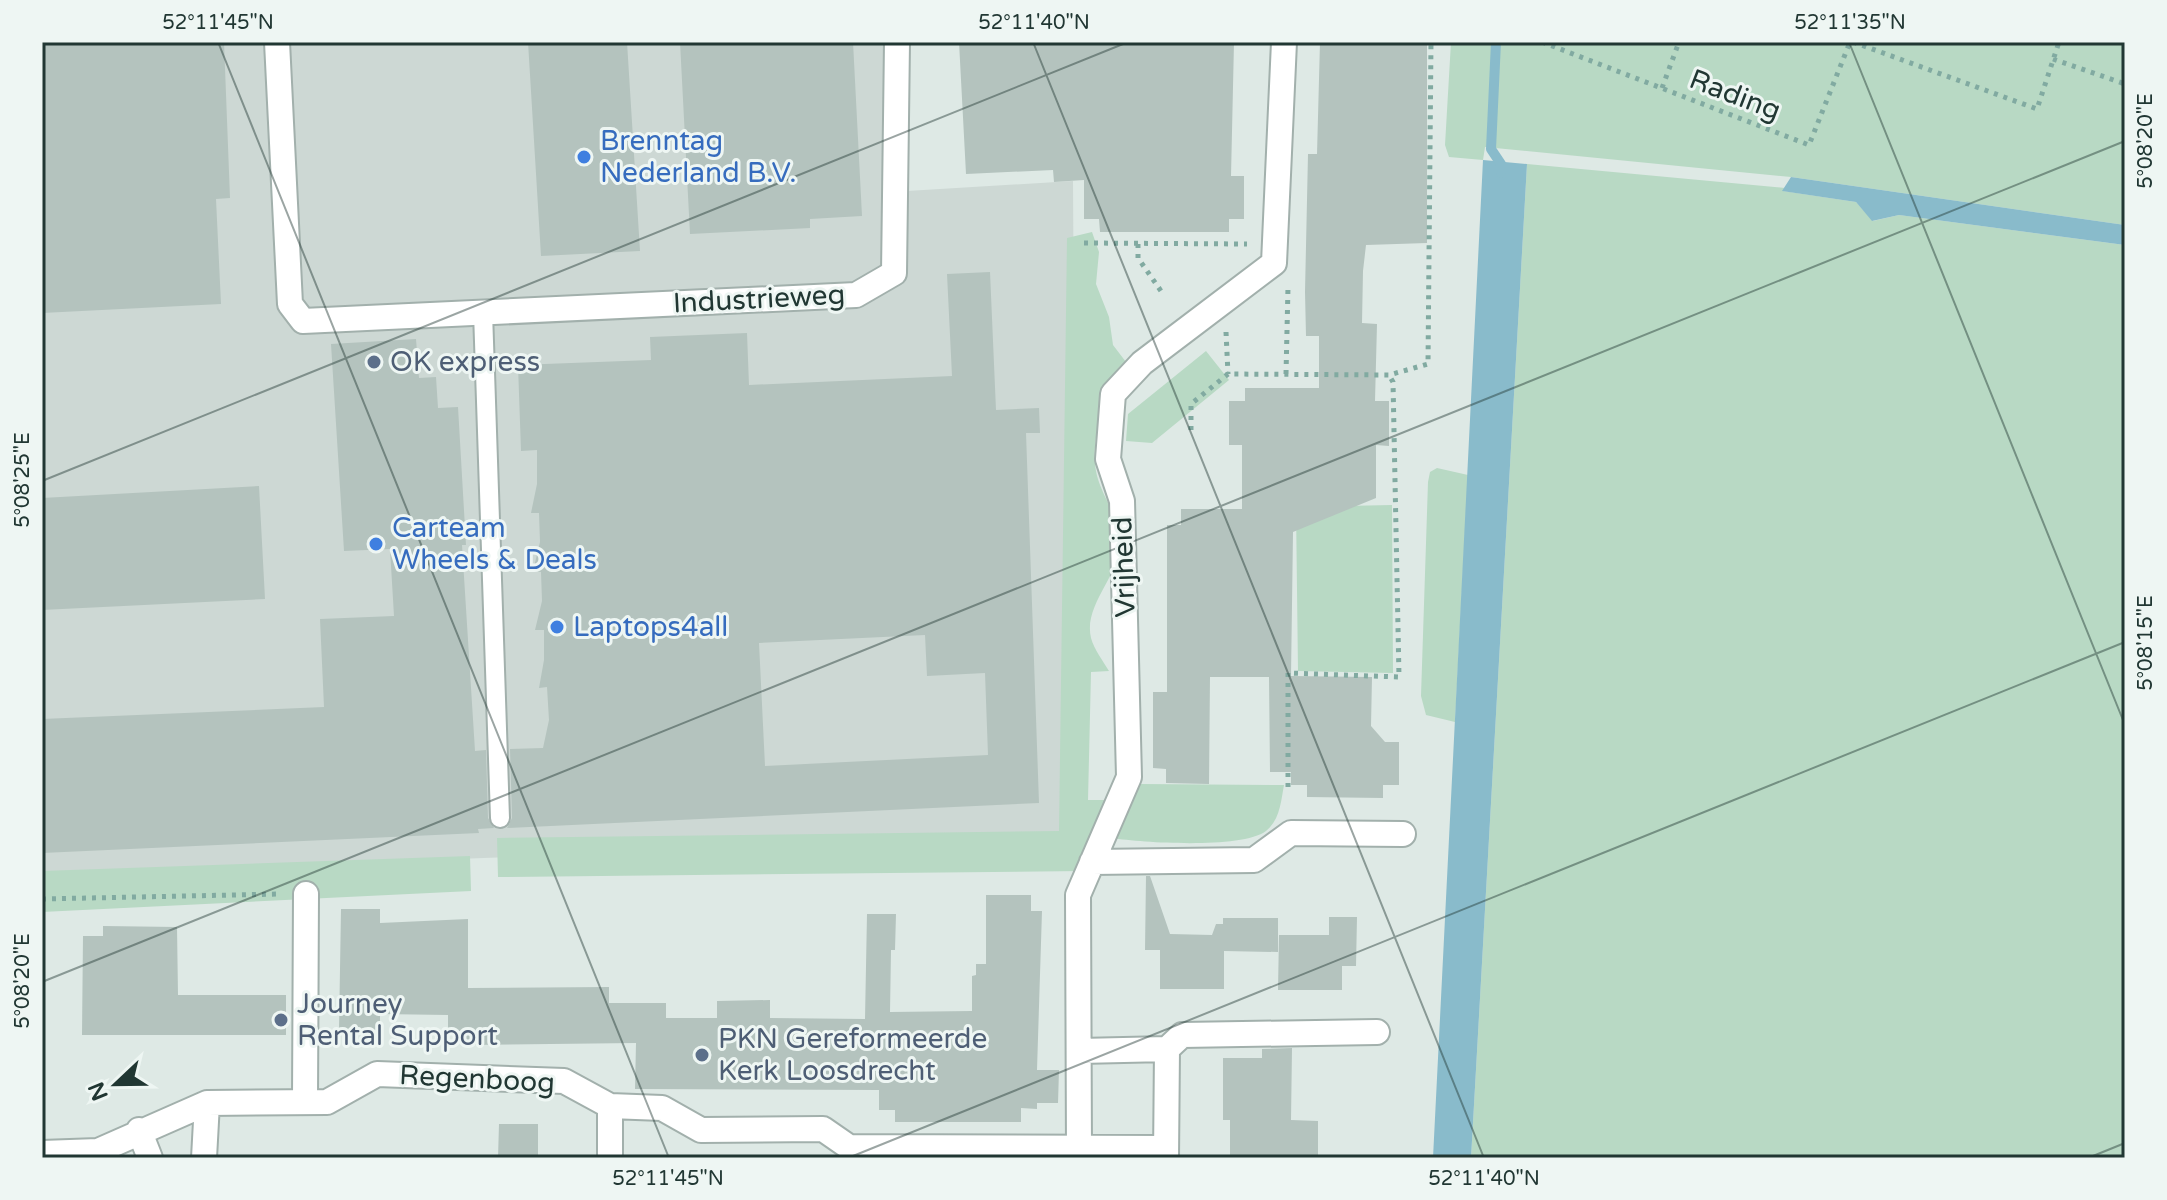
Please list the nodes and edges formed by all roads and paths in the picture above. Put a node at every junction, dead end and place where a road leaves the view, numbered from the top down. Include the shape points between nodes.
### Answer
1 (277, 42) edge
2 (897, 42) edge
3 (1284, 42) edge
4 (1431, 42) edge
5 (1542, 42) edge
6 (1679, 42) edge
7 (1851, 42) edge
8 (2059, 42) edge
9 (2053, 59) junction
10 (2125, 84) edge
11 (1662, 88) junction
12 (1084, 243) dead end
13 (1138, 244) junction
14 (1274, 254) junction
15 (1161, 291) dead end
16 (483, 312) junction
17 (1210, 312) junction
18 (1228, 374) junction
19 (1286, 374) junction
20 (1389, 375) junction
21 (1191, 430) dead end
22 (1288, 787) dead end
23 (500, 818) dead end
24 (1403, 834) dead end
25 (1092, 862) junction
26 (306, 894) joint
27 (42, 899) edge
28 (1377, 1032) dead end
29 (1167, 1049) junction
30 (1080, 1051) junction
31 (305, 1101) junction
32 (207, 1103) junction
33 (610, 1106) junction
34 (139, 1130) junction
35 (1079, 1150) junction
36 (42, 1153) edge
37 (1166, 1153) edge
38 (150, 1158) edge
39 (204, 1158) edge
40 (610, 1158) edge

1 - 16 street, Industrieweg via 290,304 303,321
2 - 16 street, Industrieweg via 894,273 856,295
3 - 14 street
4 - 20 path via 1428,364
5 - 11 path, Rading
6 - 11 path
7 - 9 path, Rading via 2037,109
7 - 11 path, Rading via 1809,145
8 - 9 path, Rading
9 - 10 path
12 - 13 path
13 - 14 path
13 - 15 path via 1138,258
14 - 17 street, Vrijheid
14 - 19 path via 1288,271
16 - 23 lane
17 - 18 path via 1228,335
17 - 25 street, Vrijheid via 1142,363 1113,394 1108,459 1122,501 1129,777
18 - 19 path
18 - 21 path via 1191,404
19 - 20 path
20 - 22 path via 1399,677 1288,673
24 - 25 street via 1291,833 1254,860
25 - 30 street, Vrijheid via 1078,895
26 - 27 path
26 - 31 street
28 - 29 street via 1182,1035
29 - 30 street
29 - 37 street
30 - 35 street, Vrijheid
31 - 32 street, Regenboog
31 - 33 street, Regenboog via 327,1102 377,1074 564,1081
32 - 34 street, Regenboog
32 - 39 street
33 - 35 street, Regenboog via 662,1108 701,1130 823,1129 849,1147
33 - 40 street
34 - 36 street, Regenboog via 98,1151
34 - 38 street
35 - 37 street, Regenboog

